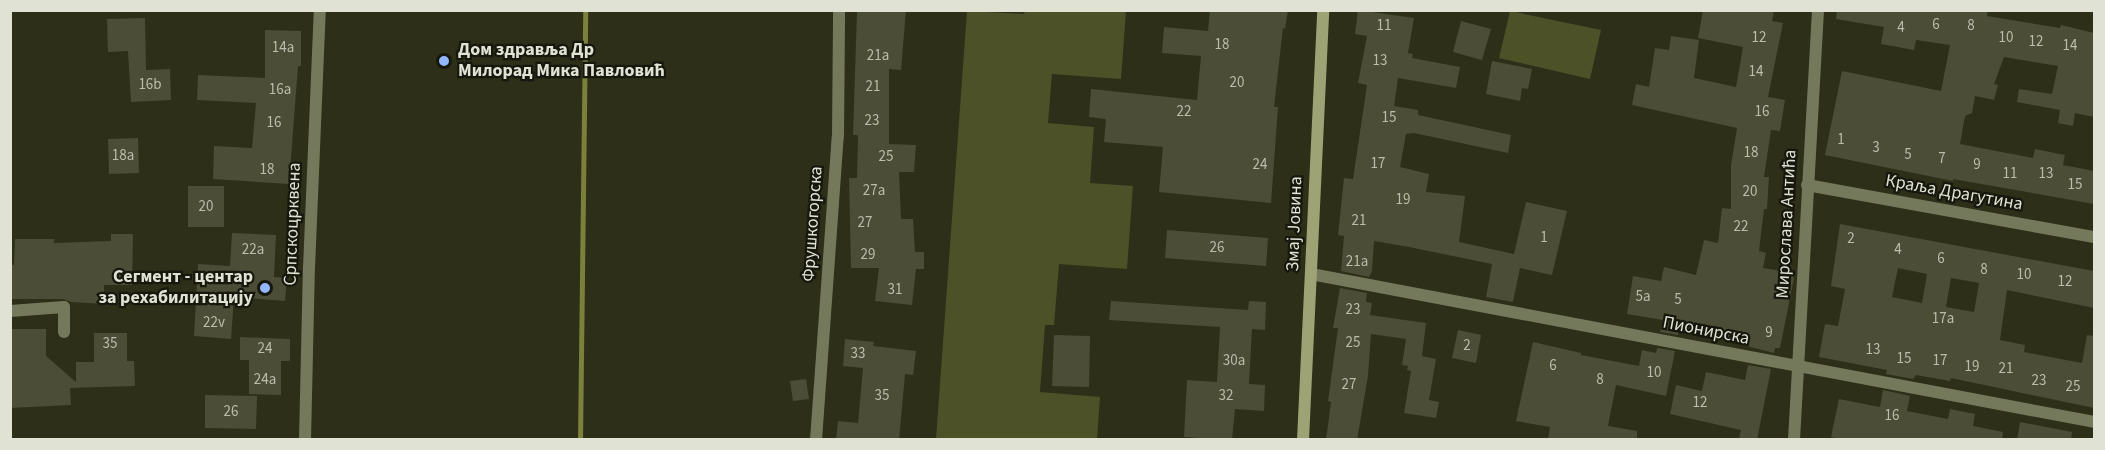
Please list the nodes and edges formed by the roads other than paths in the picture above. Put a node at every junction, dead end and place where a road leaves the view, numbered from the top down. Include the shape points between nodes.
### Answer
1 (320, 10) edge
2 (839, 10) edge
3 (1323, 10) edge
4 (1818, 10) edge
5 (1807, 185) junction
6 (2094, 237) edge
7 (1311, 274) junction
8 (10, 312) edge
9 (64, 332) dead end
10 (1799, 366) junction
11 (2094, 422) edge
12 (305, 440) edge
13 (816, 440) edge
14 (1303, 440) edge
15 (1794, 440) edge

1 - 12 street, Српскоцрквена
2 - 13 street, Фрушкогорска via 837,136
3 - 7 street, Змај Јовина
4 - 5 street, Мирослава Антића
5 - 6 street, Краља Драгутина
5 - 10 street, Мирослава Антића
7 - 10 street, Пионирска
7 - 14 street, Змај Јовина
8 - 9 street via 64,307
10 - 11 street, Пионирска
10 - 15 street, Мирослава Антића

